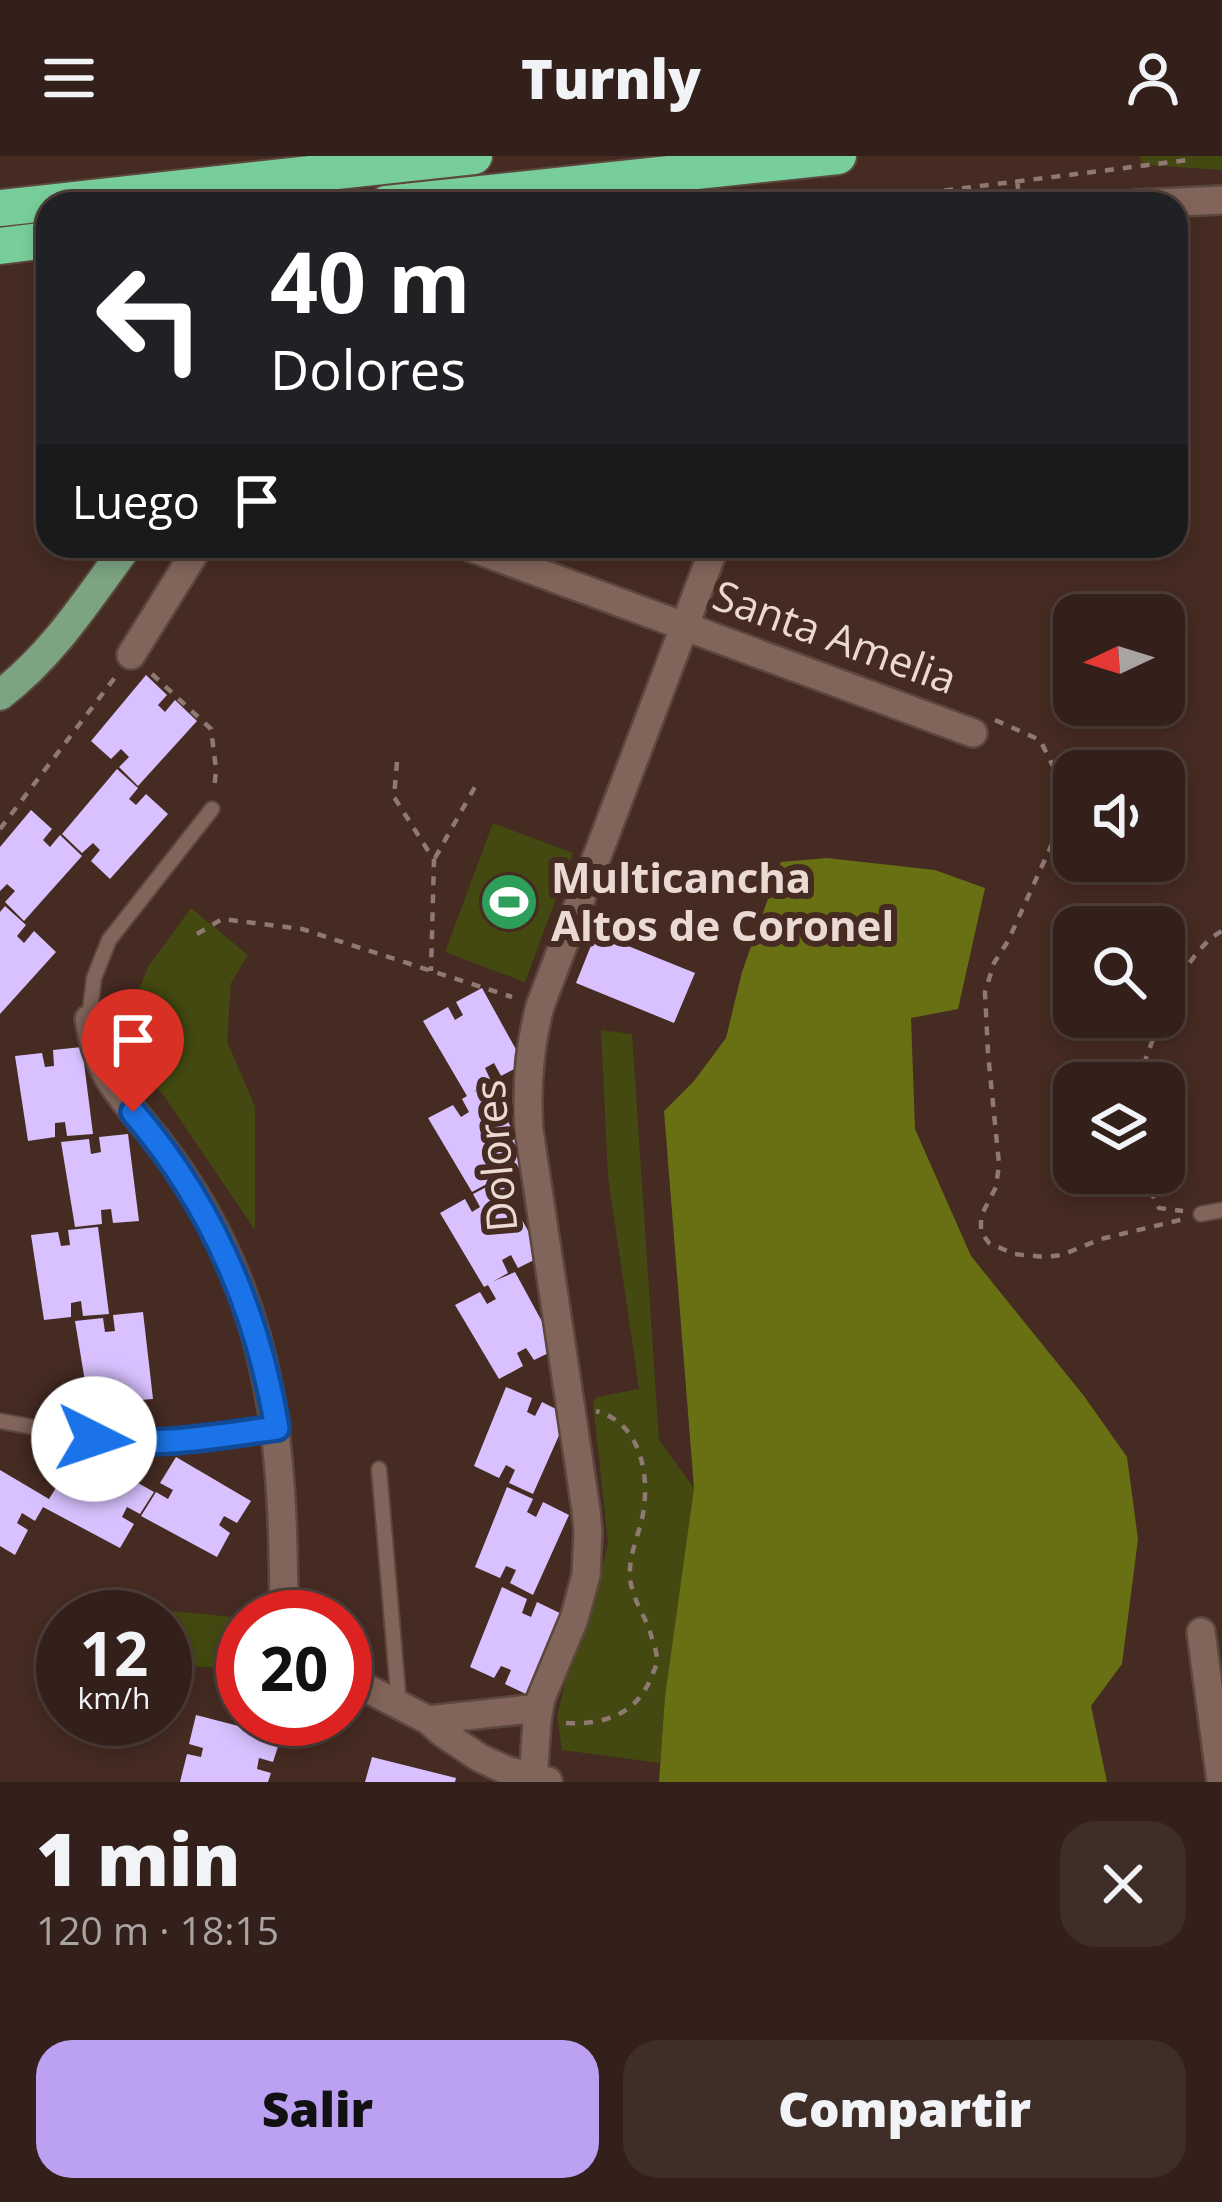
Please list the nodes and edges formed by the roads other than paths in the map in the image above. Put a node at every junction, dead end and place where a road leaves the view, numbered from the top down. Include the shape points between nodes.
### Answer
1 (474, 156) edge
2 (838, 156) edge
3 (146, 192) edge
4 (530, 192) edge
5 (1222, 200) edge
6 (1188, 202) edge
7 (36, 204) edge
8 (0, 208) edge
9 (36, 242) edge
10 (0, 246) edge
11 (118, 558) edge
12 (192, 558) edge
13 (499, 558) edge
14 (711, 558) edge
15 (685, 627) junction
16 (131, 655) road end
17 (0, 694) edge
18 (973, 733) road end
19 (212, 809) road end
20 (89, 1019) joint
21 (1222, 1210) edge
22 (1201, 1214) road end
23 (0, 1421) edge
24 (277, 1428) junction
25 (379, 1469) dead end
26 (284, 1590) edge
27 (1201, 1632) dead end
28 (372, 1690) edge
29 (1216, 1698) edge
30 (399, 1703) junction
31 (538, 1715) junction
32 (428, 1720) junction
33 (539, 1781) edge
34 (1221, 1782) edge

1 - 3 highway
2 - 4 highway
5 - 6 street
7 - 8 highway
9 - 10 highway
11 - 17 main road via 52,646
12 - 16 street
13 - 15 street, Santa Amelia
14 - 15 street, Dolores
15 - 18 street, Santa Amelia
15 - 31 street, Dolores via 540,1006 528,1066 527,1114 589,1531 574,1619
19 - 20 lane via 109,940
20 - 24 street via 106,1076 167,1154 224,1251 253,1323
21 - 22 lane
23 - 24 lane via 126,1444
24 - 26 street
25 - 30 lane
27 - 29 street
28 - 30 street, Dolores
29 - 34 street
30 - 32 street, Dolores
31 - 32 street
31 - 33 street, Dolores
32 - 33 street, Dolores via 480,1758

